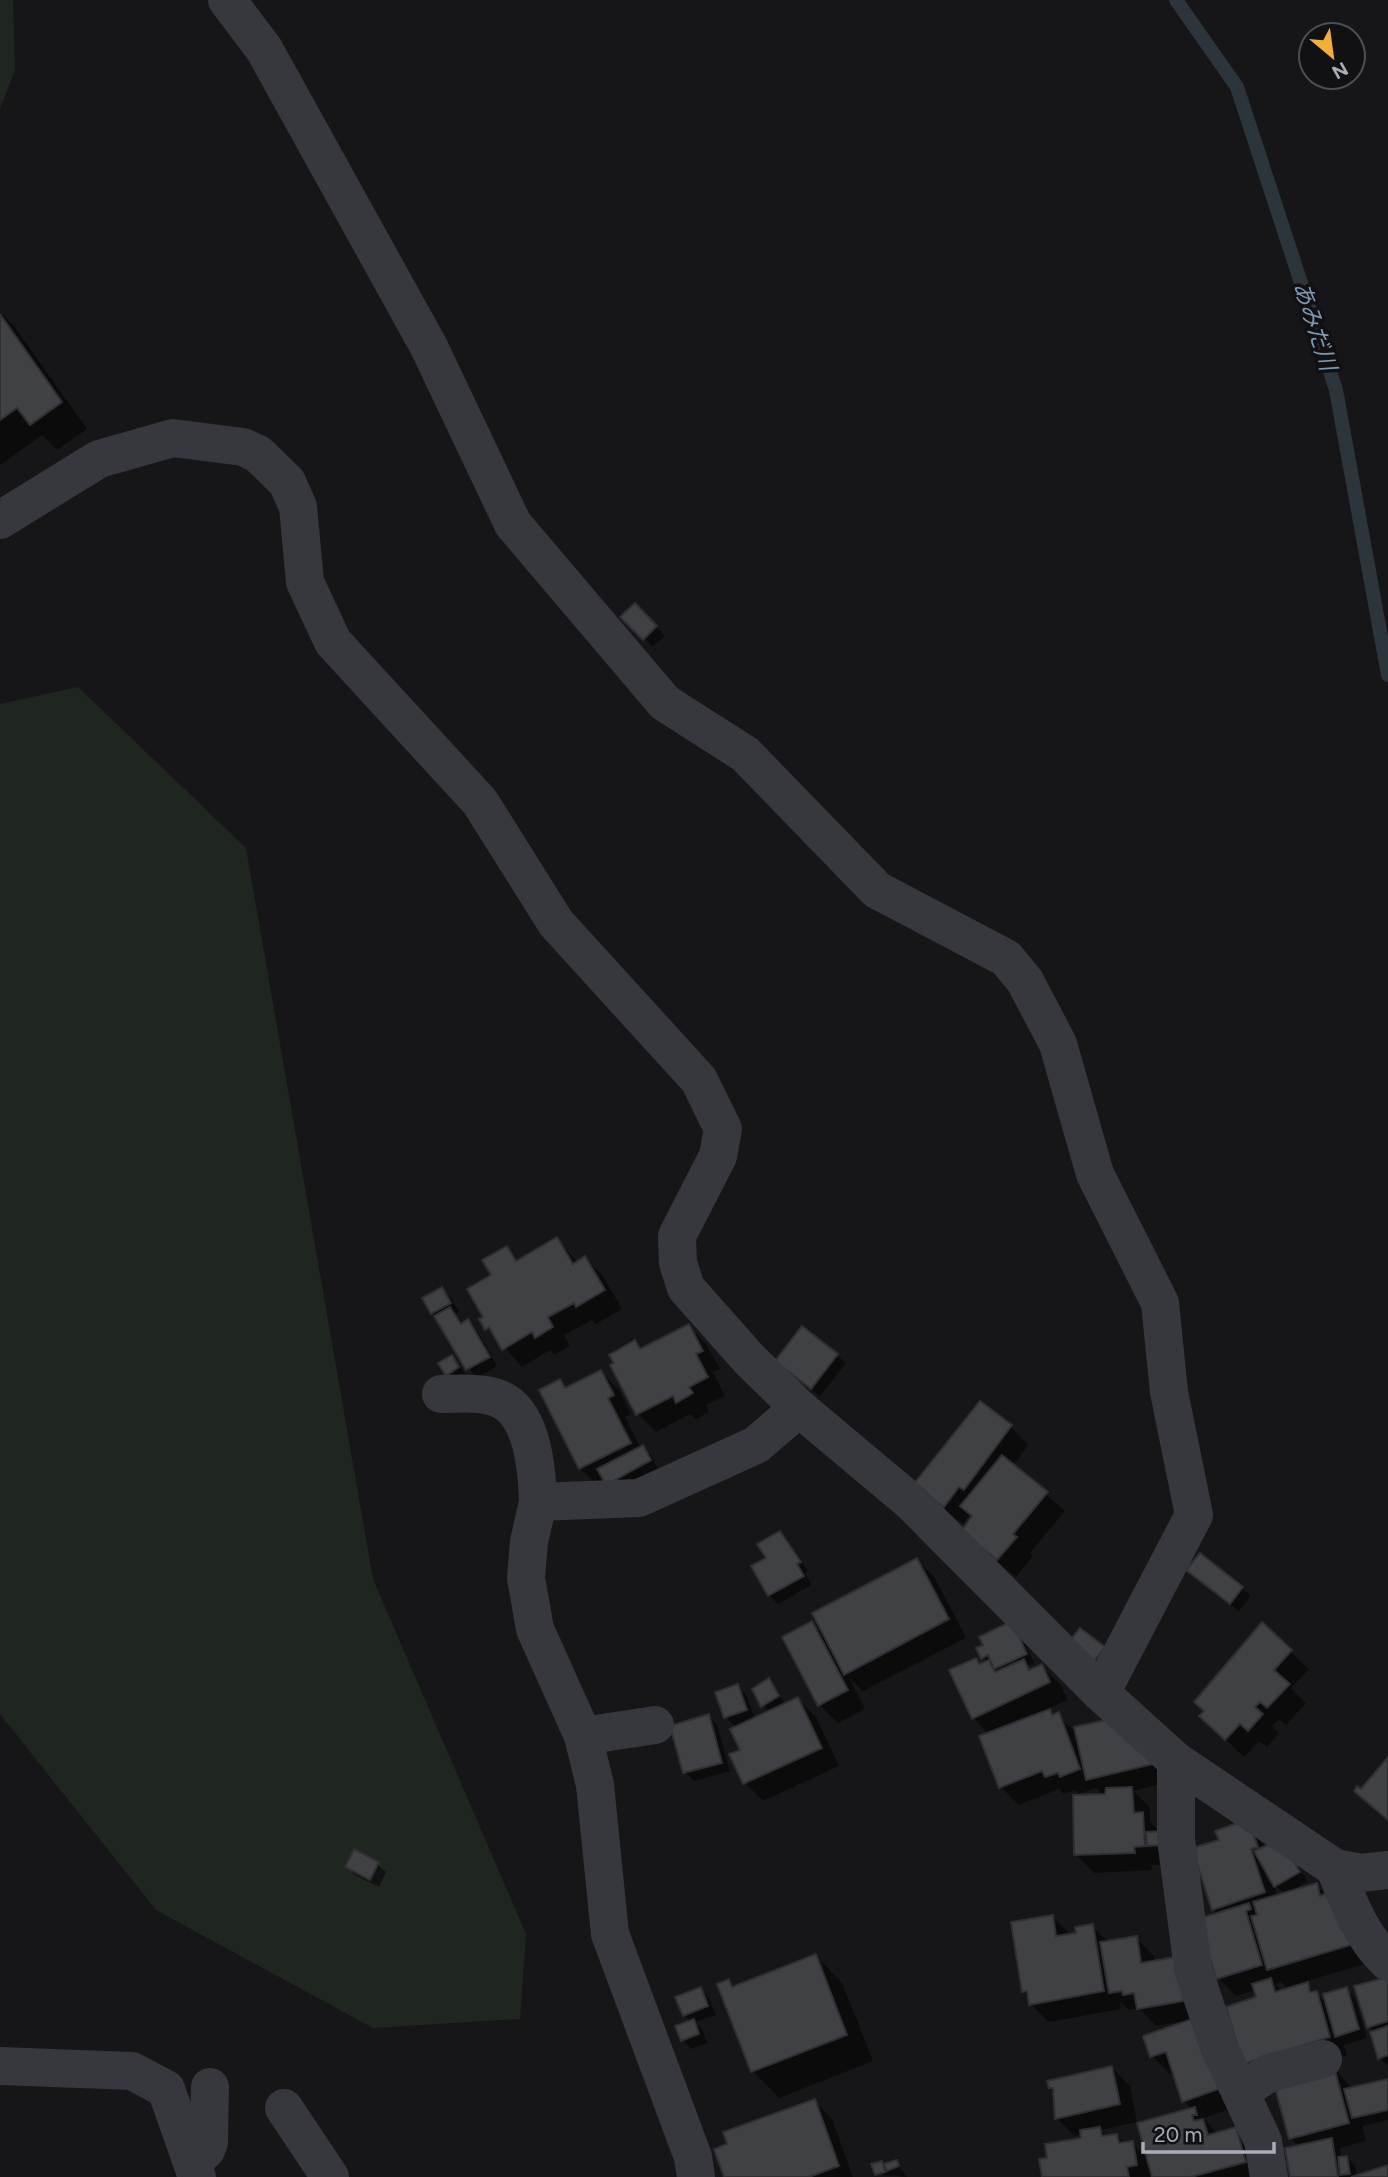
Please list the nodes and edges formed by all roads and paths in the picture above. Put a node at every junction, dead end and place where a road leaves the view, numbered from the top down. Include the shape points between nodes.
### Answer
1 (227, 0) edge
2 (0, 520) edge
3 (441, 1394) dead end
4 (799, 1408) junction
5 (538, 1502) junction
6 (1101, 1693) junction
7 (655, 1725) dead end
8 (583, 1736) junction
9 (1176, 1760) junction
10 (1335, 1867) junction
11 (1388, 1870) edge
12 (1388, 1962) edge
13 (1323, 2059) dead end
14 (0, 2066) edge
15 (210, 2087) dead end
16 (1240, 2092) junction
17 (284, 2108) dead end
18 (195, 2169) edge
19 (330, 2177) edge
20 (696, 2177) edge
21 (1269, 2177) edge

1 - 6 street via 264,49 429,346 513,524 666,703 745,754 877,890 1006,958 1025,981 1058,1044 1095,1174 1160,1303 1169,1392 1194,1516
2 - 4 street via 99,459 173,438 243,447 278,470 298,506 304,582 334,642 480,802 556,923 699,1080 723,1129 718,1156 677,1236 678,1263 686,1288
3 - 5 street via 493,1396 516,1415 531,1440
4 - 5 street via 756,1445 639,1498
4 - 6 street via 911,1502
5 - 8 street via 526,1577 535,1629
6 - 9 street
7 - 8 street
8 - 20 street via 595,1786 610,1934 693,2157
9 - 10 street
9 - 16 street via 1176,1839 1193,1969 1219,2047
10 - 11 street via 1361,1873
10 - 12 street via 1352,1912
13 - 16 street via 1269,2073
14 - 18 street via 132,2071 166,2089
15 - 18 street via 209,2142
16 - 21 street via 1263,2141
17 - 19 street

